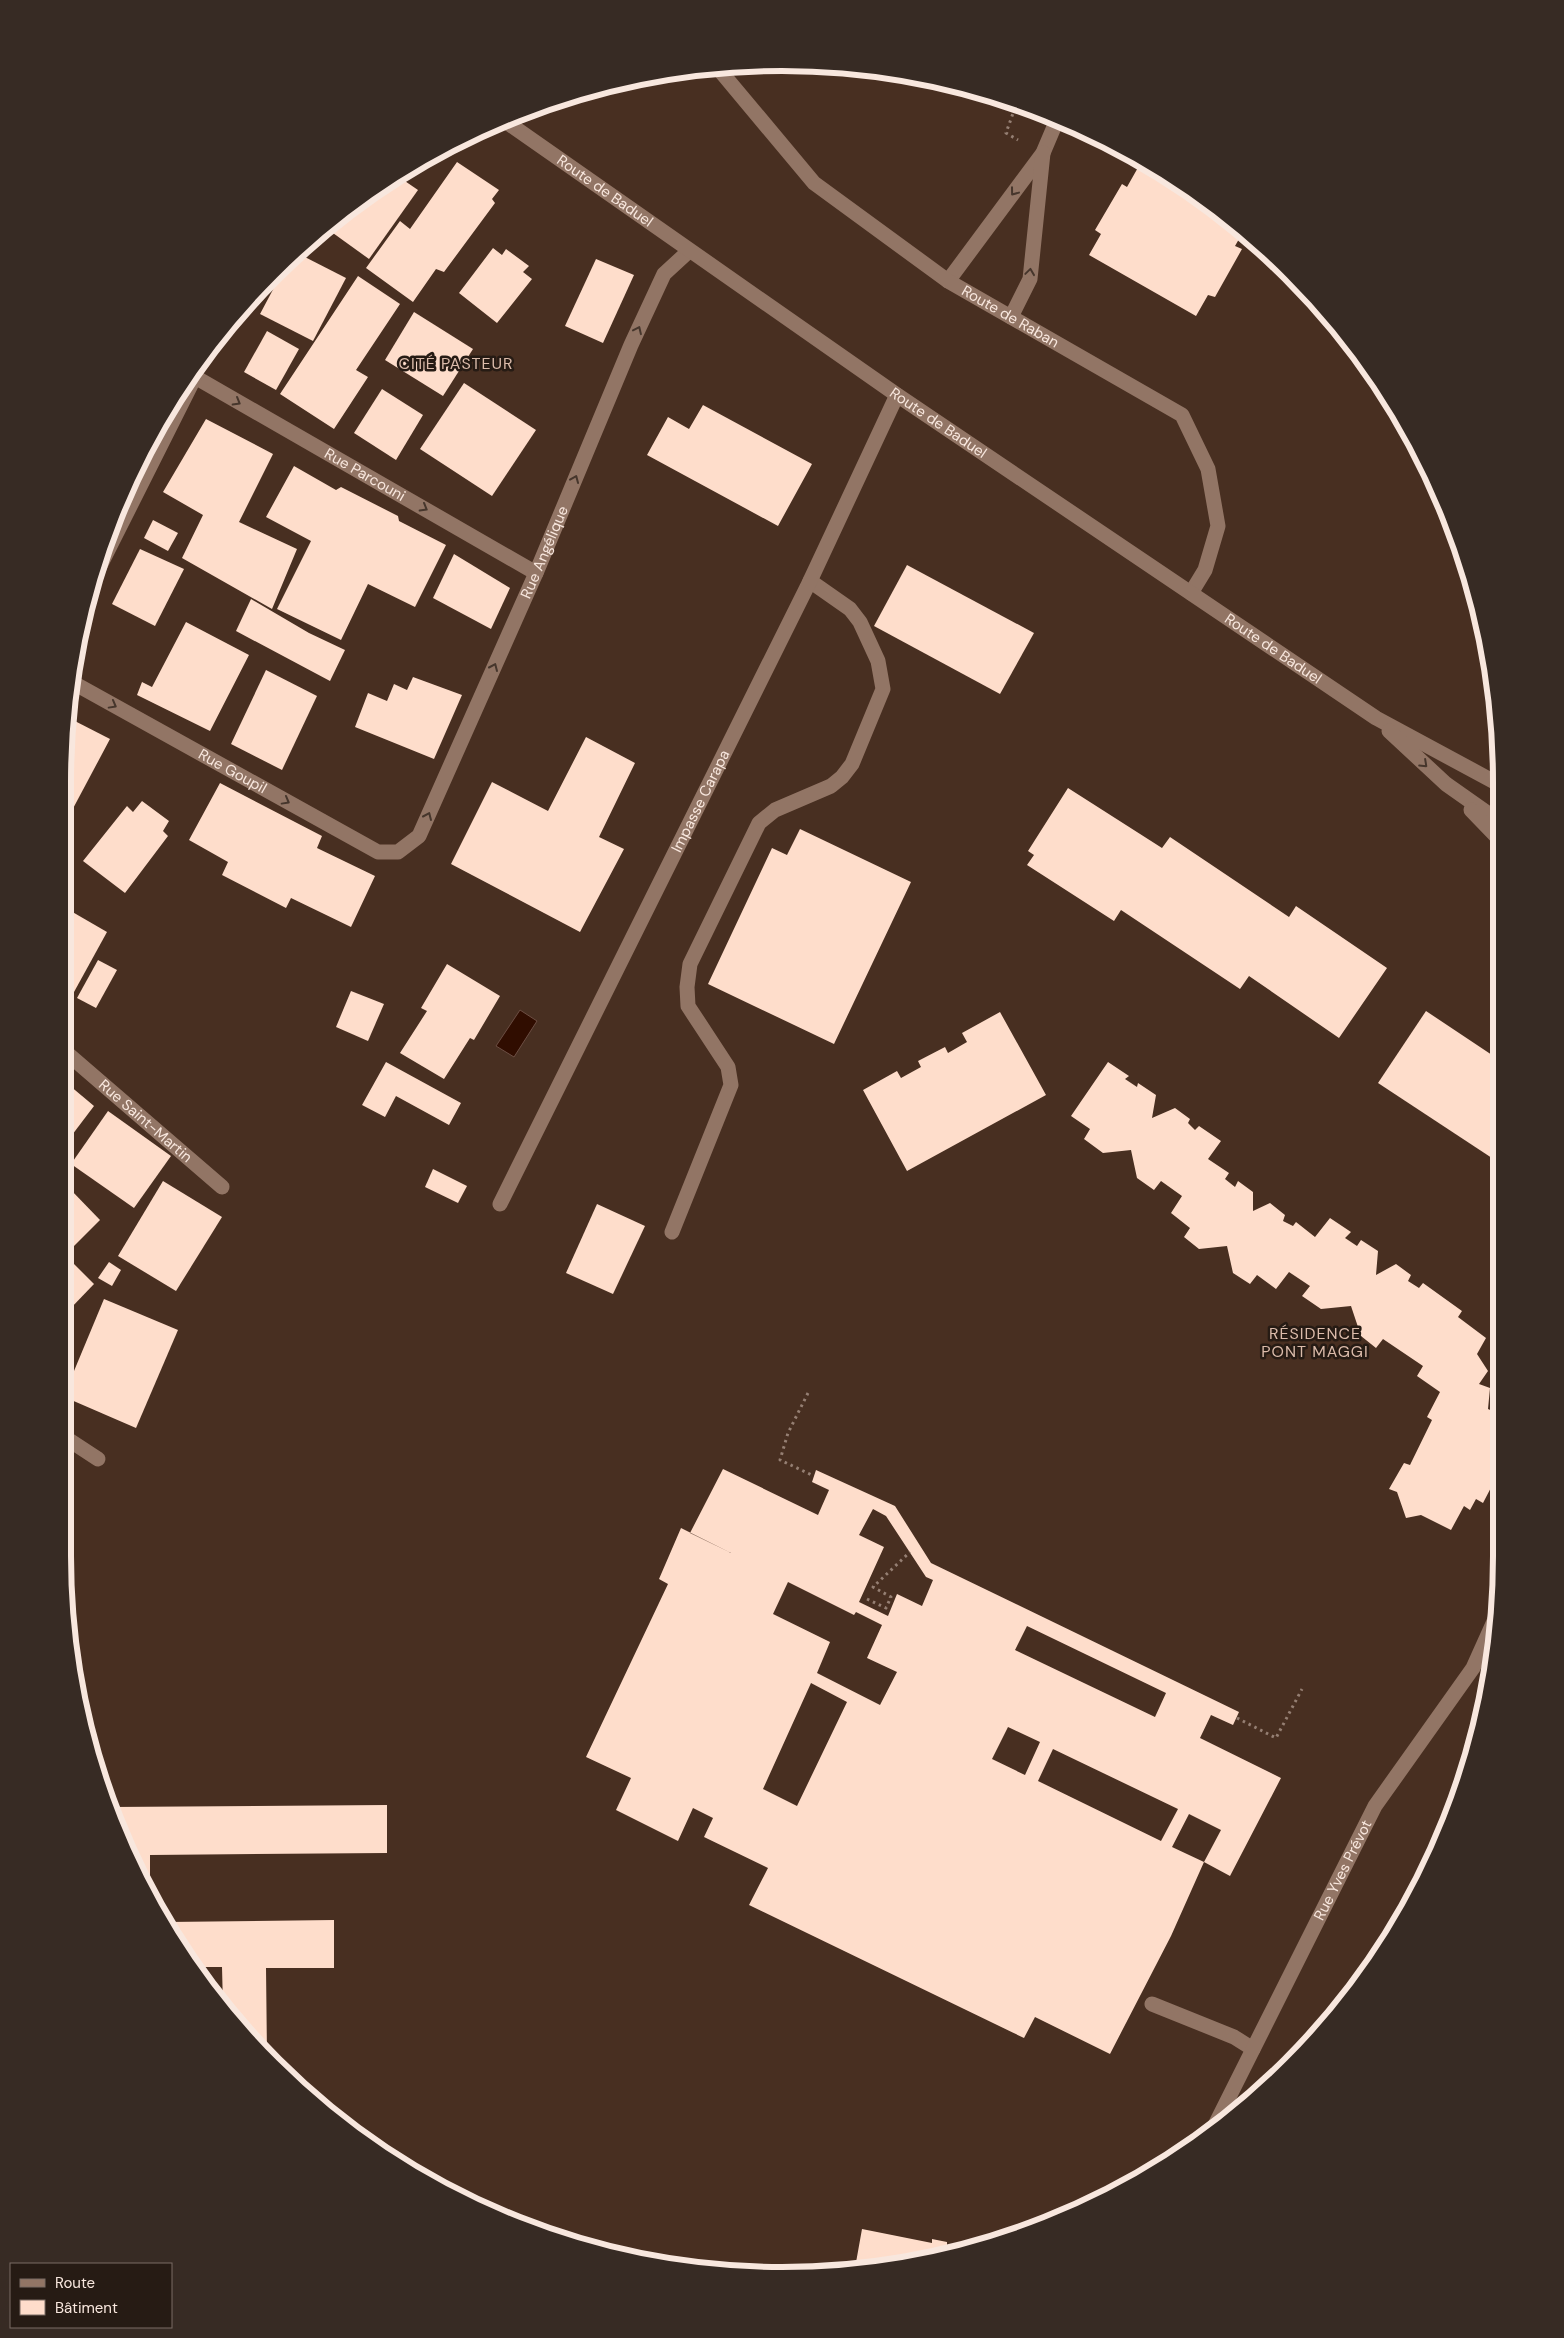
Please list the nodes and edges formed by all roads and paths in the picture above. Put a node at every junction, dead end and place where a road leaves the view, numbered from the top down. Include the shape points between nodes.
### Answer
1 (723, 74) edge
2 (1014, 110) edge
3 (510, 125) edge
4 (1054, 125) edge
5 (1022, 142) dead end
6 (1043, 153) junction
7 (689, 251) junction
8 (948, 281) junction
9 (1011, 317) junction
10 (198, 377) edge
11 (188, 392) edge
12 (898, 395) junction
13 (116, 534) edge
14 (536, 573) junction
15 (810, 581) junction
16 (1191, 593) junction
17 (78, 685) edge
18 (1376, 718) junction
19 (1493, 781) edge
20 (1446, 784) junction
21 (1493, 817) edge
22 (1493, 832) edge
23 (398, 852) joint
24 (71, 1057) edge
25 (222, 1187) dead end
26 (500, 1204) dead end
27 (672, 1232) dead end
28 (808, 1393) dead end
29 (71, 1441) edge
30 (98, 1459) dead end
31 (814, 1476) dead end
32 (910, 1552) dead end
33 (867, 1599) dead end
34 (1488, 1635) edge
35 (1302, 1689) dead end
36 (1237, 1718) dead end
37 (1152, 2004) dead end
38 (1253, 2048) junction
39 (1219, 2117) edge

1 - 8 street, Route de Raban via 814,183
2 - 5 path via 1006,133
3 - 7 street, Route de Baduel
4 - 6 street
6 -> 8 street
9 -> 6 street via 1030,280
7 - 12 street, Route de Baduel
14 -> 7 street, Rue Angélique via 664,274
8 - 9 street, Route de Raban
9 - 16 street, Route de Raban via 1182,415 1208,470 1218,526 1205,570
10 -> 14 street, Rue Parcouni
11 - 13 street
12 - 15 street, Impasse Carapa
12 - 16 street, Route de Baduel
23 -> 14 street, Rue Angélique via 419,836
15 - 26 street, Impasse Carapa
15 - 27 street via 850,609 860,622 878,662 883,689 852,764 842,777 831,786 775,810 759,823 690,964 688,1006 728,1067 731,1085
16 - 18 street, Route de Baduel
17 -> 23 street, Rue Goupil via 378,852
18 - 19 street, Route de Baduel
18 -> 20 street, Route de Baduel
20 - 21 street, Route de Baduel
20 - 22 street
24 - 25 street, Rue Saint-Martin
28 - 31 path via 788,1433 780,1460
29 - 30 street
32 - 33 path via 873,1588 891,1597 886,1608
34 - 38 street, Rue Yves Prévot via 1472,1668 1375,1806
35 - 36 path via 1276,1738
37 - 38 street
38 - 39 street, Rue Yves Prévot

